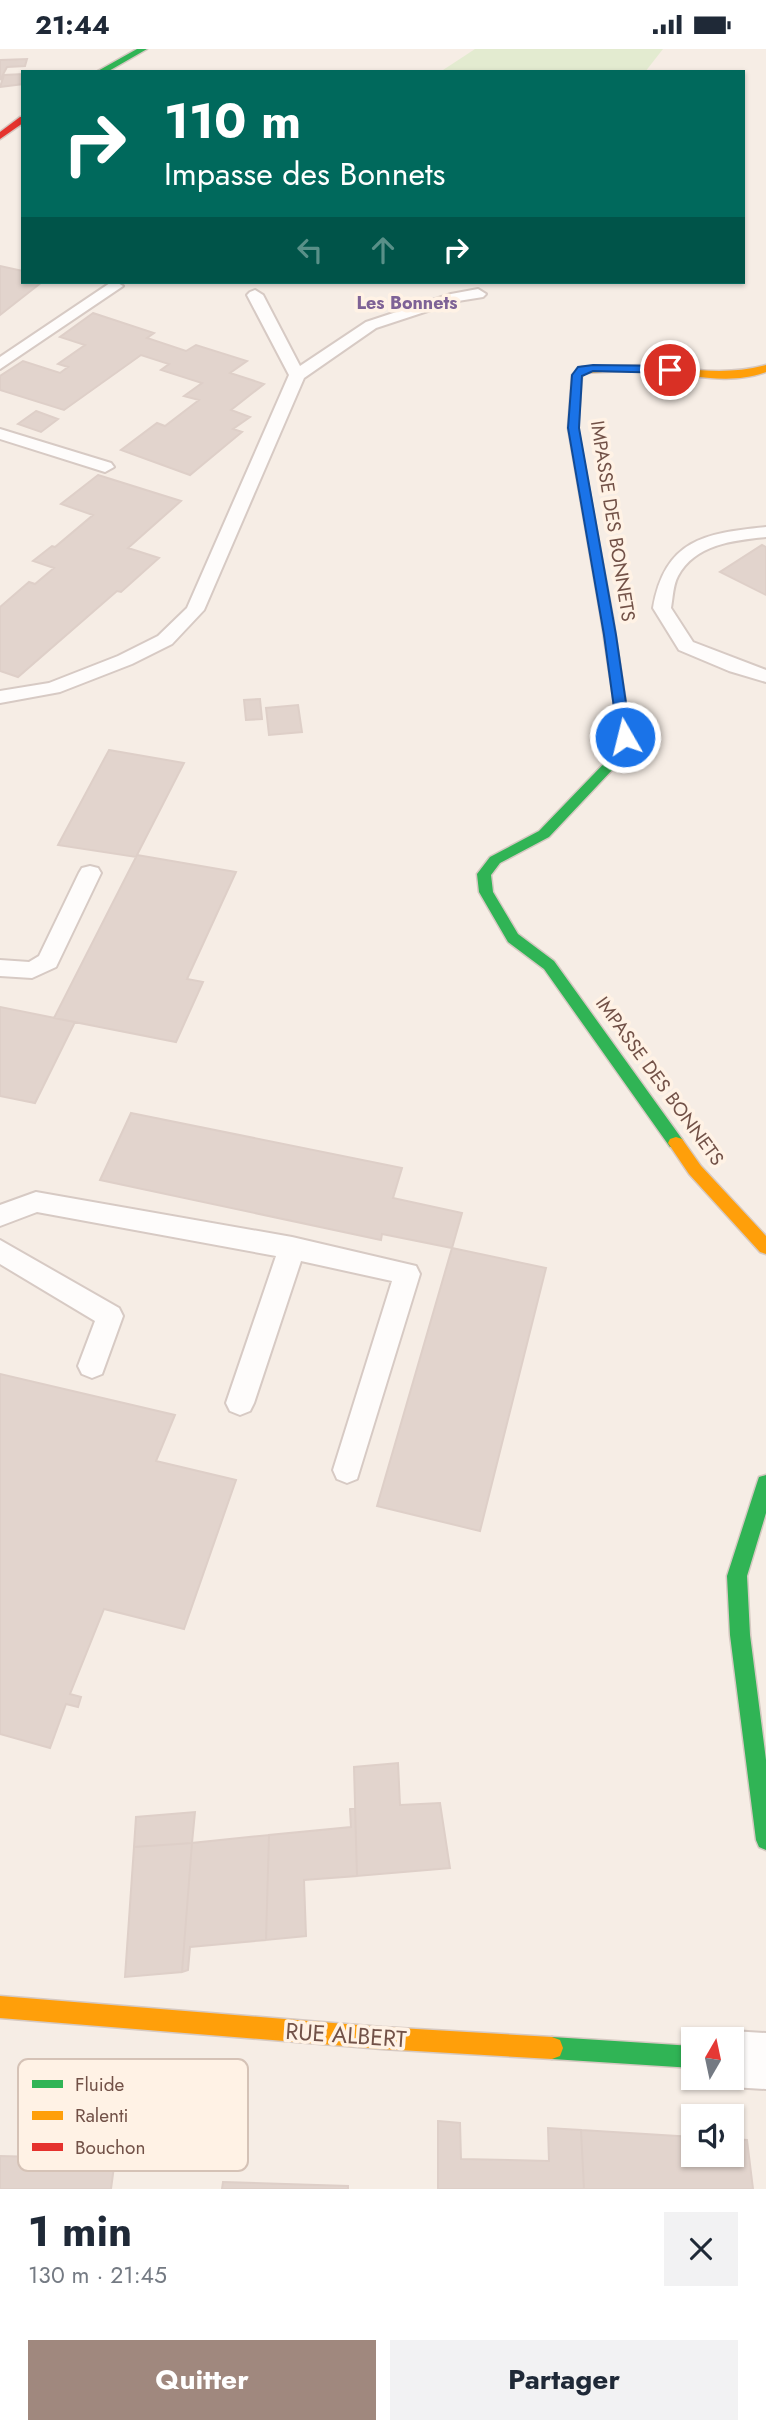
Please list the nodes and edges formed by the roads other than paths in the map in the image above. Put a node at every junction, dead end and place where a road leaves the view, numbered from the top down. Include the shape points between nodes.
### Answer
1 (143, 49) edge
2 (104, 70) edge
3 (21, 120) edge
4 (0, 136) edge
5 (115, 286) dead end
6 (478, 294) dead end
7 (255, 295) dead end
8 (0, 364) edge
9 (766, 367) edge
10 (297, 375) junction
11 (0, 434) edge
12 (104, 467) dead end
13 (766, 532) edge
14 (766, 676) edge
15 (0, 697) edge
16 (90, 873) dead end
17 (0, 968) edge
18 (0, 1216) edge
19 (766, 1247) edge
20 (292, 1248) junction
21 (0, 1251) edge
22 (92, 1366) dead end
23 (240, 1403) dead end
24 (347, 1470) dead end
25 (766, 1483) edge
26 (766, 1840) edge
27 (0, 2007) edge
28 (681, 2056) edge
29 (744, 2060) edge
30 (766, 2061) edge

1 - 2 street
3 - 4 street
5 - 8 lane
6 - 10 lane via 371,325
7 - 10 lane
9 - 19 street, IMPASSE DES BONNETS via 740,376 647,368 593,368 577,375 573,428 612,648 623,751 544,834 495,860 484,874 486,892 513,937 549,965 695,1170
10 - 15 lane via 195,611 165,640 125,660 53,688
11 - 12 lane
13 - 14 lane via 728,535 688,553 669,576 662,608 686,646
16 - 17 lane via 48,961 32,971
18 - 20 lane via 36,1202
20 - 23 lane
20 - 24 lane via 407,1273
21 - 22 lane via 110,1315
25 - 26 street via 737,1576
27 - 28 street, RUE ALBERT
29 - 30 street

